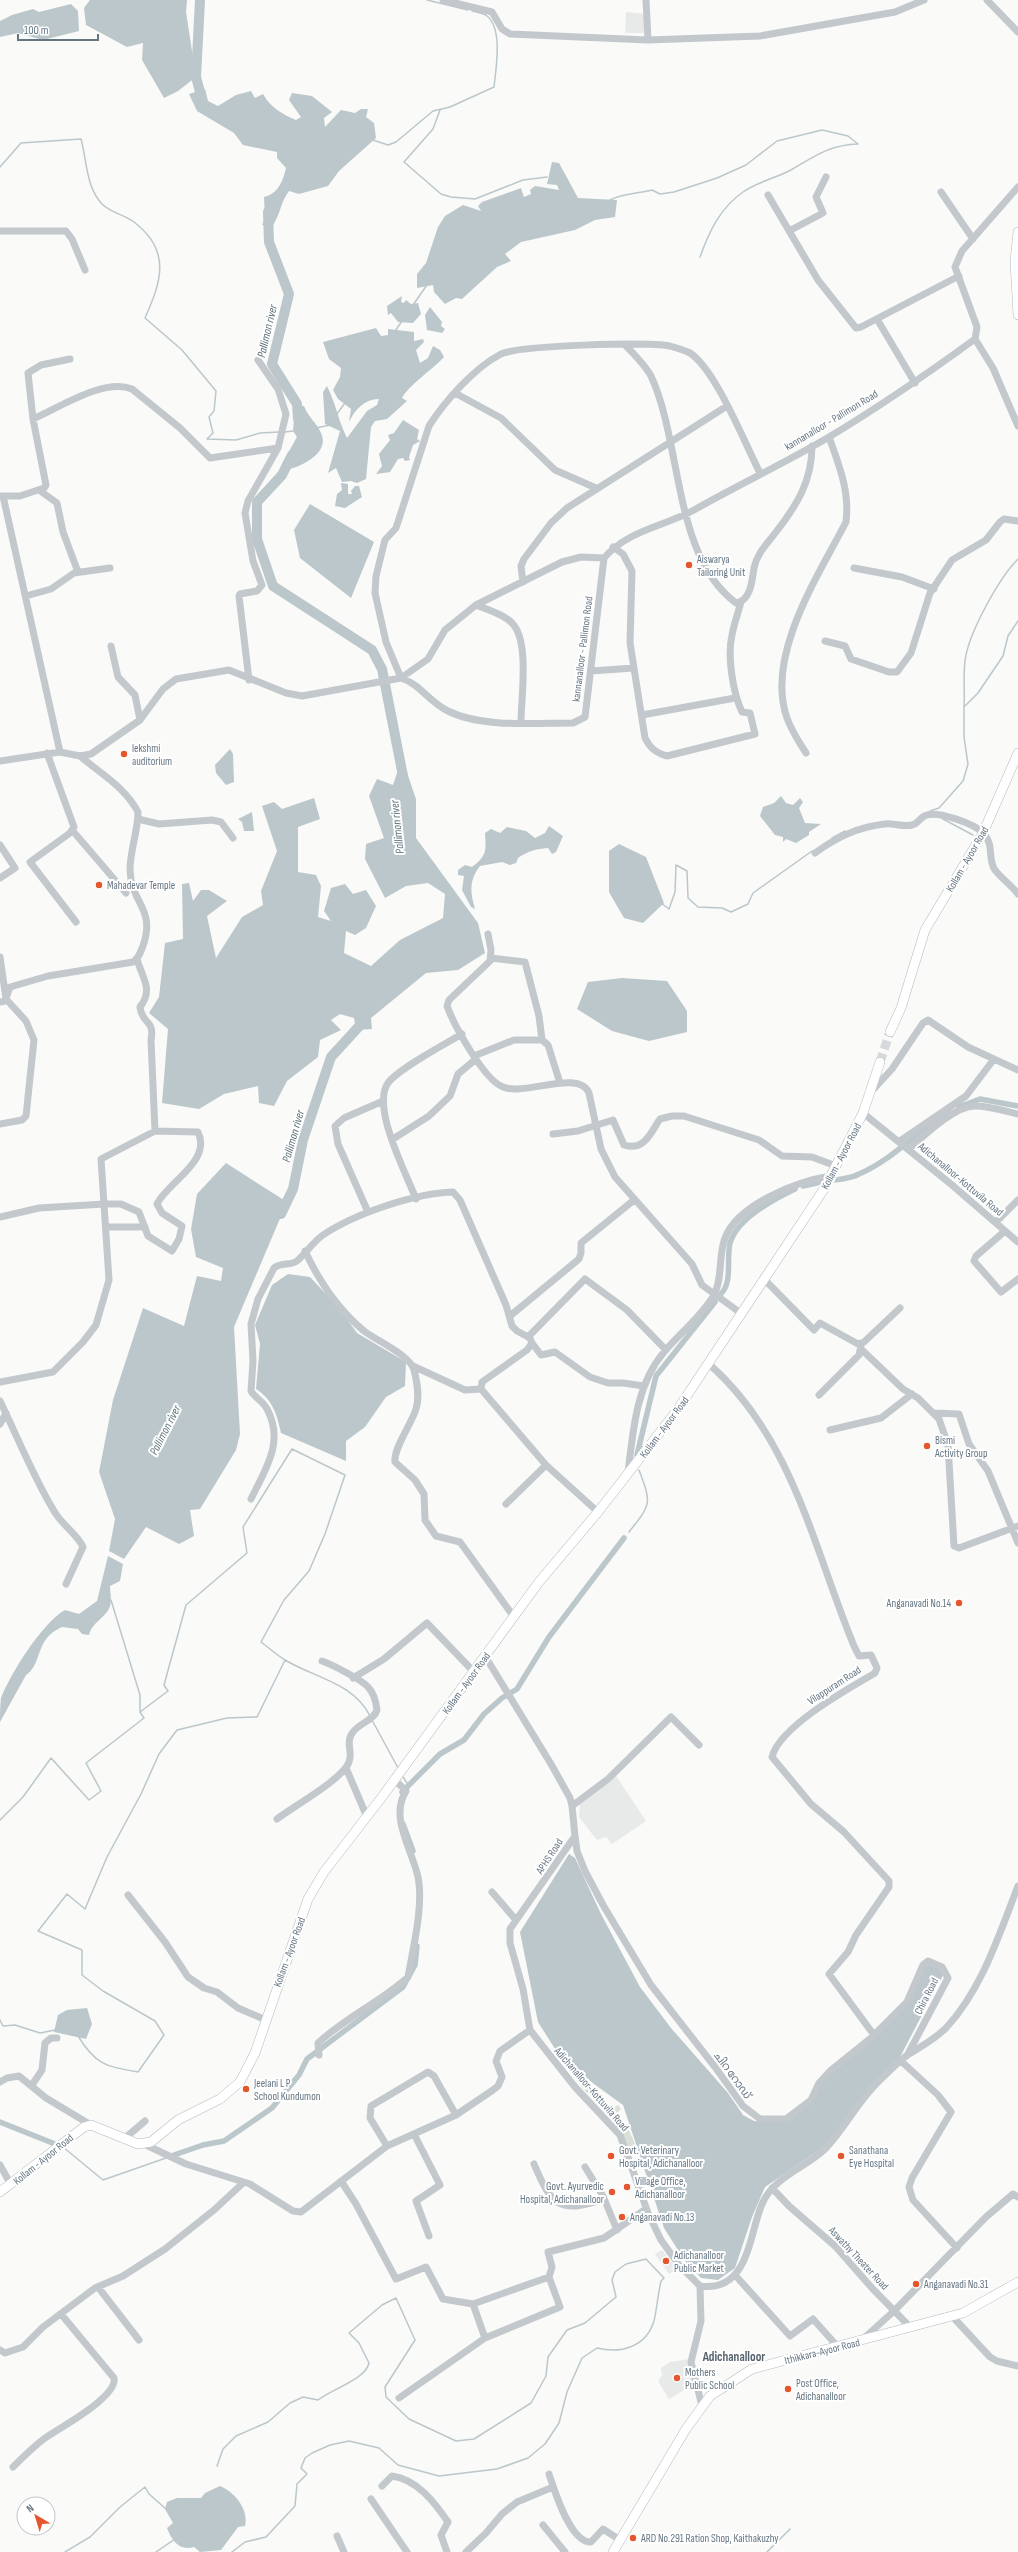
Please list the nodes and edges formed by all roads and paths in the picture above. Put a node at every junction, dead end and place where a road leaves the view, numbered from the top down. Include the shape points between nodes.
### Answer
1 (443, 0) edge
2 (646, 0) edge
3 (924, 0) edge
4 (987, 0) edge
5 (1018, 32) edge
6 (648, 40) junction
7 (826, 177) dead end
8 (1018, 187) edge
9 (941, 192) dead end
10 (768, 195) dead end
11 (0, 231) edge
12 (788, 231) junction
13 (1018, 232) edge
14 (973, 239) junction
15 (85, 270) dead end
16 (958, 276) junction
17 (1018, 316) edge
18 (877, 319) junction
19 (975, 340) junction
20 (626, 346) junction
21 (70, 359) dead end
22 (258, 360) dead end
23 (915, 382) junction
24 (455, 393) junction
25 (726, 406) junction
26 (33, 419) junction
27 (1018, 426) edge
28 (829, 437) junction
29 (670, 443) junction
30 (812, 446) junction
31 (278, 448) junction
32 (760, 473) junction
33 (596, 488) junction
34 (39, 490) junction
35 (1, 496) edge
36 (685, 515) junction
37 (1018, 521) edge
38 (613, 547) junction
39 (604, 558) junction
40 (110, 568) dead end
41 (854, 568) dead end
42 (78, 572) junction
43 (523, 582) junction
44 (934, 589) junction
45 (26, 596) junction
46 (741, 602) junction
47 (476, 605) junction
48 (824, 642) dead end
49 (111, 646) dead end
50 (634, 668) junction
51 (591, 671) junction
52 (398, 678) junction
53 (249, 680) junction
54 (735, 698) junction
55 (642, 715) junction
56 (140, 720) junction
57 (521, 722) junction
58 (60, 752) junction
59 (47, 753) junction
60 (806, 753) dead end
61 (1018, 753) edge
62 (80, 756) junction
63 (0, 761) edge
64 (1014, 771) edge
65 (138, 820) junction
66 (72, 830) junction
67 (984, 833) junction
68 (233, 838) dead end
69 (0, 845) edge
70 (816, 853) dead end
71 (0, 878) edge
72 (126, 893) dead end
73 (1018, 894) edge
74 (76, 922) dead end
75 (488, 934) dead end
76 (0, 957) edge
77 (491, 958) junction
78 (138, 959) junction
79 (3, 1000) edge
80 (890, 1032) tunnel mouth
81 (462, 1034) junction
82 (542, 1040) junction
83 (475, 1058) junction
84 (994, 1059) junction
85 (880, 1062) tunnel mouth
86 (1018, 1070) edge
87 (560, 1084) junction
88 (870, 1093) junction
89 (383, 1101) junction
90 (863, 1113) junction
91 (1018, 1114) edge
92 (0, 1124) edge
93 (595, 1126) junction
94 (155, 1131) junction
95 (553, 1134) dead end
96 (393, 1140) junction
97 (904, 1145) junction
98 (836, 1166) junction
99 (831, 1176) junction
100 (416, 1199) junction
101 (634, 1200) junction
102 (1018, 1200) edge
103 (104, 1204) junction
104 (368, 1212) junction
105 (0, 1218) edge
106 (996, 1222) junction
107 (106, 1227) junction
108 (145, 1227) junction
109 (1005, 1230) junction
110 (1018, 1242) edge
111 (305, 1251) junction
112 (1018, 1279) edge
113 (765, 1280) junction
114 (714, 1295) junction
115 (900, 1308) dead end
116 (742, 1314) junction
117 (510, 1316) junction
118 (528, 1337) junction
119 (532, 1343) junction
120 (861, 1347) junction
121 (666, 1350) junction
122 (709, 1364) junction
123 (412, 1366) junction
124 (0, 1382) edge
125 (644, 1386) junction
126 (481, 1389) junction
127 (912, 1394) junction
128 (819, 1395) dead end
129 (0, 1401) edge
130 (6, 1412) junction
131 (934, 1413) junction
132 (0, 1424) edge
133 (830, 1430) dead end
134 (546, 1465) junction
135 (628, 1475) junction
136 (251, 1499) dead end
137 (506, 1504) dead end
138 (598, 1512) junction
139 (1016, 1527) edge
140 (1018, 1543) edge
141 (66, 1584) dead end
142 (514, 1617) junction
143 (485, 1656) junction
144 (322, 1661) dead end
145 (474, 1672) junction
146 (353, 1678) junction
147 (699, 1745) dead end
148 (346, 1768) junction
149 (395, 1780) junction
150 (572, 1806) junction
151 (367, 1817) junction
152 (277, 1819) dead end
153 (575, 1836) junction
154 (1018, 1886) edge
155 (492, 1892) dead end
156 (128, 1895) dead end
157 (516, 1920) junction
158 (922, 1965) joint
159 (266, 2020) junction
160 (530, 2030) junction
161 (874, 2035) junction
162 (57, 2038) dead end
163 (319, 2054) dead end
164 (908, 2055) junction
165 (901, 2061) junction
166 (0, 2082) edge
167 (32, 2085) junction
168 (456, 2115) junction
169 (144, 2121) dead end
170 (91, 2125) junction
171 (414, 2134) junction
172 (124, 2138) junction
173 (146, 2145) junction
174 (388, 2146) junction
175 (534, 2164) dead end
176 (0, 2165) edge
177 (585, 2167) dead end
178 (341, 2182) junction
179 (243, 2183) junction
180 (11, 2185) junction
181 (772, 2188) junction
182 (0, 2192) edge
183 (1018, 2197) edge
184 (604, 2199) junction
185 (646, 2209) junction
186 (617, 2230) junction
187 (429, 2236) dead end
188 (957, 2248) junction
189 (735, 2274) junction
190 (549, 2277) junction
191 (1018, 2282) edge
192 (700, 2286) junction
193 (98, 2287) junction
194 (473, 2304) junction
195 (894, 2311) junction
196 (61, 2314) junction
197 (952, 2316) junction
198 (911, 2328) junction
199 (485, 2338) junction
200 (139, 2340) dead end
201 (860, 2341) junction
202 (838, 2346) junction
203 (0, 2350) edge
204 (1018, 2366) edge
205 (399, 2398) dead end
206 (702, 2406) junction
207 (13, 2467) dead end
208 (549, 2474) dead end
209 (382, 2486) dead end
210 (553, 2487) junction
211 (371, 2499) dead end
212 (543, 2526) dead end
213 (337, 2536) dead end
214 (620, 2540) junction
215 (344, 2552) edge
216 (408, 2552) edge
217 (447, 2552) edge
218 (466, 2552) edge
219 (565, 2552) edge
220 (613, 2552) edge

1 - 6 street via 492,12 502,29 510,34
2 - 6 street
3 - 6 street via 895,12 760,36
4 - 5 street
7 - 12 street via 816,197 823,213
8 - 14 street
9 - 14 street
10 - 12 street
11 - 15 street via 66,231
12 - 18 street via 818,280 852,324 859,328
13 - 17 main road via 1015,261
14 - 16 street via 962,251 955,267
16 - 18 street
16 - 19 street via 978,327
18 - 23 street
19 - 23 street, kannanalloor - Pallimon Road
19 - 27 street via 993,368
20 - 24 street via 513,350 501,354 484,366
20 - 25 street via 669,346 691,354 712,377
20 - 29 street via 651,376
21 - 26 street via 42,365 28,373
22 - 31 street via 278,389 284,403 286,414
23 - 28 street, kannanalloor - Pallimon Road
24 - 33 street via 501,418 555,470
24 - 52 street via 429,426 396,528 385,540 376,576 378,611
25 - 29 street
25 - 32 street
26 - 31 street via 103,388 125,386 174,422 210,458
26 - 34 street via 46,482 44,488
28 - 30 street, kannanalloor - Pallimon Road
28 - 60 street via 845,484 848,505 846,522 797,617 789,638 783,674 787,719
29 - 33 street
29 - 36 street
30 - 32 street, kannanalloor - Pallimon Road
30 - 46 street via 811,472 806,484 789,515 758,554 752,584
31 - 53 street via 248,501 245,513 253,561 262,585 257,591 238,596
32 - 36 street, kannanalloor - Pallimon Road
33 - 43 street via 567,508 551,523 524,559 521,566
34 - 35 street via 20,496
34 - 42 street via 57,503 62,532
35 - 45 street
36 - 38 street, kannanalloor - Pallimon Road via 631,535
36 - 46 street via 698,549 717,585 736,603
37 - 44 street via 1000,522 986,540 952,560
38 - 39 street, kannanalloor - Pallimon Road
38 - 50 street via 623,554 632,571 630,643
39 - 43 street via 581,556 546,569
39 - 51 street, kannanalloor - Pallimon Road
40 - 42 street
41 - 44 street via 902,577
42 - 45 street via 51,589
43 - 47 street
44 - 48 street via 926,603 912,652 896,672 851,659 845,646
45 - 58 street
46 - 54 street via 731,637
47 - 52 street via 445,630 428,659
47 - 57 street via 504,617 513,624 519,634 523,655
49 - 56 street via 118,677 135,695
50 - 51 street
50 - 55 street
51 - 57 street, kannanalloor - Pallimon Road via 585,716 580,721
52 - 53 street via 302,696
52 - 57 street, kannanalloor - Pallimon Road via 412,682 446,711 464,718
53 - 56 street via 229,670 176,679 163,689
54 - 55 street
54 - 55 street via 742,712 750,713 755,734 667,756 652,749 648,744
56 - 62 street via 91,754
58 - 59 street
58 - 62 street
59 - 63 street
59 - 66 street via 73,824
61 - 64 main road, Kollam - Ayoor Road
62 - 65 street via 119,785 134,804
64 - 67 main road, Kollam - Ayoor Road
65 - 68 street via 159,824 212,820 221,822
65 - 78 street via 130,858 132,887 148,921 147,934
66 - 72 street
66 - 74 street via 30,862
67 - 70 street via 968,823 928,814 912,825 886,824 862,827 833,840
67 - 73 street via 992,848 991,860 994,869
67 - 80 main road, Kollam - Ayoor Road via 925,930 901,1008
69 - 71 street via 15,868
75 - 77 street
76 - 79 street
77 - 81 street via 488,965 447,1003
77 - 82 street via 525,962 539,1016
78 - 79 street via 27,981 10,988
78 - 94 street via 148,985 145,1000 140,1007 141,1014 152,1024 153,1031 151,1040
79 - 92 street via 26,1021 34,1040 26,1116 22,1120
81 - 83 street
81 - 89 street via 394,1077 385,1090
82 - 83 street via 514,1040
82 - 87 street via 548,1045
83 - 87 street via 491,1079 511,1090
83 - 96 street via 458,1074 450,1096 429,1116
84 - 86 street
84 - 88 street via 968,1047 928,1020 923,1023 892,1069
84 - 97 street via 966,1096
85 - 88 main road, Kollam - Ayoor Road
87 - 93 street via 578,1082 587,1088
88 - 90 main road, Kollam - Ayoor Road
89 - 96 street via 385,1118
89 - 104 street via 344,1118 335,1126 338,1144
90 - 97 street, Adichanalloor-Kottuvila Road
90 - 98 main road, Kollam - Ayoor Road
91 - 97 street via 986,1107 970,1107
93 - 95 street via 578,1132
93 - 98 street via 615,1120 624,1145 628,1146 647,1140 660,1120 684,1116 762,1141 782,1156 812,1157
93 - 101 street via 608,1165
94 - 103 street via 101,1158
94 - 108 street via 198,1132 200,1147 192,1163 166,1190 157,1204 162,1213 182,1226 179,1239 172,1251 150,1238
96 - 100 street
97 - 106 street, Adichanalloor-Kottuvila Road
98 - 99 main road, Kollam - Ayoor Road
99 - 113 main road, Kollam - Ayoor Road
99 - 114 street via 796,1183 757,1205 735,1223 724,1239
100 - 104 street
100 - 117 street via 450,1192 458,1195
101 - 114 street via 692,1264 702,1285
101 - 117 street via 581,1243 582,1253 578,1259
102 - 106 street
103 - 105 street via 39,1208
103 - 107 street
103 - 108 street via 122,1204 139,1212
104 - 111 street via 341,1224
106 - 109 street, Adichanalloor-Kottuvila Road
107 - 108 street
107 - 124 street via 109,1280 96,1325 53,1372
109 - 110 street, Adichanalloor-Kottuvila Road
109 - 112 street via 976,1256 974,1261 1000,1292
111 - 123 street via 317,1275 354,1321 410,1361
111 - 136 street via 295,1262 280,1264 274,1268 253,1313 250,1329 253,1361 251,1390 265,1405 270,1415 274,1452
113 - 116 main road, Kollam - Ayoor Road
113 - 120 street via 814,1330 820,1323
114 - 116 street
114 - 121 street via 701,1313
115 - 120 street
116 - 122 main road, Kollam - Ayoor Road
117 - 118 street via 514,1329
118 - 119 street
118 - 121 street via 585,1279 628,1310
119 - 125 street via 541,1355 555,1352 590,1377 608,1383
119 - 126 street via 527,1350 482,1382
120 - 127 street
120 - 128 street via 859,1355
121 - 125 street
122 - 135 main road, Kollam - Ayoor Road
122 - 161 street, Vilappuram Road via 736,1389 767,1432 786,1466 816,1539 854,1646 859,1656 870,1655 877,1668 874,1673 817,1708 791,1731 772,1756 811,1804 844,1832 889,1881 889,1886 856,1935 848,1952 829,1974
123 - 126 street via 465,1390
123 - 142 street via 418,1393 416,1408 396,1453 395,1462 415,1480 424,1494 425,1520 436,1536 460,1542
125 - 135 street via 631,1442
126 - 134 street
127 - 131 street
127 - 133 street via 881,1418
129 - 130 street
130 - 132 street
130 - 141 street via 27,1461 53,1510 83,1547
131 - 139 street via 959,1414 969,1444 988,1471
131 - 139 street via 943,1428 948,1445 954,1546 959,1548
134 - 137 street
134 - 138 street
135 - 138 main road, Kollam - Ayoor Road
138 - 142 main road, Kollam - Ayoor Road via 539,1582
139 - 140 street
142 - 143 main road, Kollam - Ayoor Road
143 - 145 main road, Kollam - Ayoor Road
143 - 150 street, APHS Road via 570,1798
144 - 146 street
145 - 146 street via 427,1623 384,1659
145 - 149 main road, Kollam - Ayoor Road
146 - 148 street via 369,1688 376,1702 376,1714 357,1726 350,1735 352,1751
147 - 150 street via 671,1717 608,1779
148 - 151 street
148 - 152 street via 338,1777
149 - 151 main road, Kollam - Ayoor Road
149 - 163 street via 406,1791 400,1801 399,1814 418,1874 420,1900 408,1977 380,2000 327,2034 318,2043
150 - 153 street, APHS Road
151 - 159 main road, Kollam - Ayoor Road via 324,1872 308,1899
153 - 157 street, APHS Road
153 - 161 street, ചിറ റോഡ് via 577,1851 589,1878 651,1985 742,2106 755,2117 781,2120 798,2112 811,2100 819,2083 830,2071
154 - 164 street via 989,1960 958,2013 945,2029
155 - 157 street
156 - 159 street via 165,1942 188,1977 204,1988 217,1992 238,2008
157 - 160 street, APHS Road via 509,1935
158 - 161 street, ചിറ റോഡ് via 907,2002
158 - 164 street, Chira Road via 928,1962 942,1967 948,1978
159 - 173 main road, Kollam - Ayoor Road via 248,2070 240,2082 220,2099 178,2120
160 - 168 street via 500,2051 496,2061 502,2077 498,2086
160 - 185 street, Adichanalloor-Kottuvila Road via 575,2087 620,2135
162 - 167 street via 51,2038 45,2043 42,2070
164 - 165 street
165 - 181 street via 878,2081 827,2147
165 - 188 street via 938,2095 952,2112 909,2187 913,2200
166 - 167 street via 16,2075
167 - 170 street via 46,2098
168 - 171 street
168 - 174 street via 434,2076 428,2072 371,2106 370,2118
169 - 172 street
170 - 172 main road
170 - 180 main road, Kollam - Ayoor Road via 74,2134
171 - 174 street
171 - 187 street via 440,2185 416,2201
172 - 173 main road
173 - 179 street via 186,2164
174 - 178 street
175 - 184 street via 546,2192 553,2201 572,2205
176 - 180 street
177 - 184 street
178 - 179 street via 308,2208 297,2212
178 - 194 street via 356,2204 396,2279 426,2267 443,2299
179 - 193 street via 165,2249 123,2276
180 - 182 main road, Kollam - Ayoor Road
181 - 189 street via 762,2203 743,2262
181 - 195 street, Aswathy Theater Road via 835,2246
183 - 188 street via 1013,2194
184 - 186 street
185 - 186 street
185 - 192 street, Adichanalloor-Kottuvila Road via 661,2240 679,2265
186 - 190 street via 594,2241 548,2252 552,2267
188 - 195 street
189 - 192 street via 718,2285
189 - 202 street via 790,2336 813,2319
190 - 194 street
190 - 199 street via 560,2307
191 - 197 main road, Ithikkara-Ayoor Road via 964,2313
192 - 206 street via 701,2321 691,2362
193 - 196 street
193 - 200 street
194 - 199 street
195 - 198 street, Aswathy Theater Road
195 - 201 street
196 - 203 street via 17,2350 5,2353
196 - 207 street via 115,2382 90,2409 45,2438
197 - 198 main road, Ithikkara-Ayoor Road
197 - 204 street via 990,2357 997,2362
198 - 201 main road, Ithikkara-Ayoor Road
199 - 205 street
201 - 202 main road, Ithikkara-Ayoor Road
202 - 206 main road, Ithikkara-Ayoor Road via 752,2369 710,2396
206 - 214 main road, Ithikkara-Ayoor Road
208 - 210 street
209 - 217 street via 392,2476 402,2477 433,2500 448,2522 440,2535
210 - 214 street via 563,2513 585,2541 591,2542 603,2529
210 - 218 street via 517,2502
211 - 216 street
212 - 219 street
213 - 215 street
214 - 220 main road, Ithikkara-Ayoor Road

